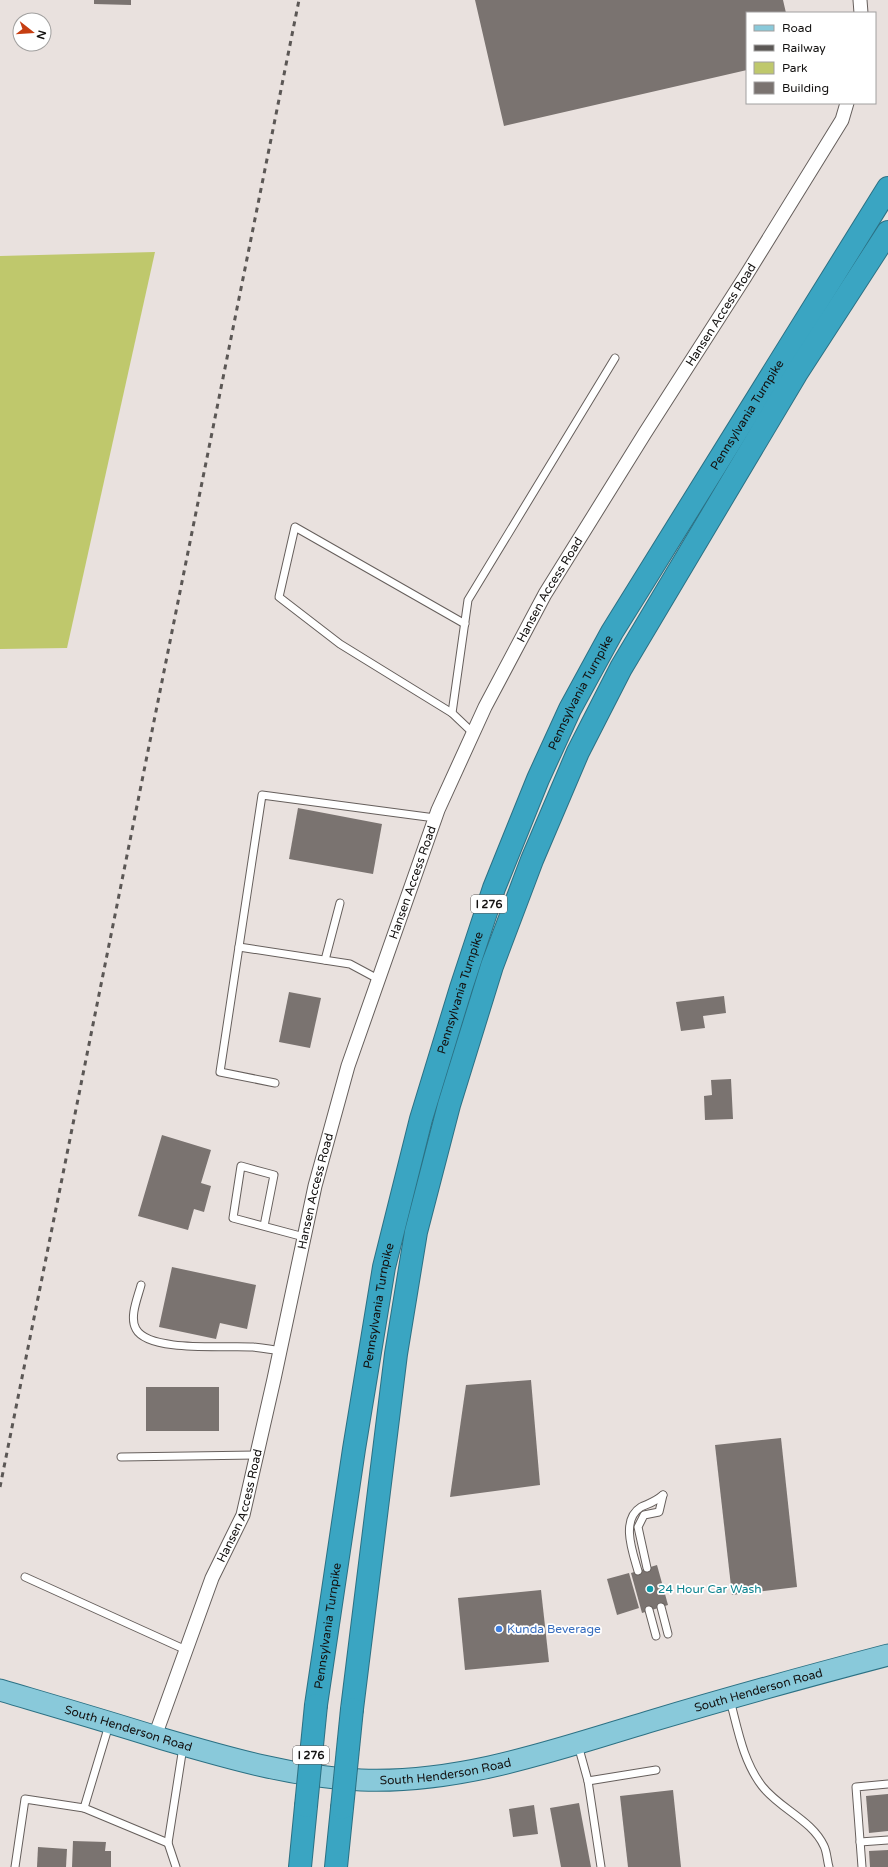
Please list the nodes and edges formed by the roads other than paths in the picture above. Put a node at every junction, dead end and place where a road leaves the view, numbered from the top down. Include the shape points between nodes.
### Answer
1 (860, 0) edge
2 (861, 12) edge
3 (847, 104) edge
4 (888, 188) edge
5 (888, 232) edge
6 (616, 358) dead end
7 (465, 624) junction
8 (452, 713) junction
9 (473, 733) junction
10 (435, 818) junction
11 (340, 903) dead end
12 (239, 947) junction
13 (325, 960) junction
14 (378, 979) junction
15 (275, 1083) dead end
16 (264, 1226) junction
17 (304, 1237) junction
18 (141, 1285) dead end
19 (280, 1351) junction
20 (257, 1455) junction
21 (122, 1457) dead end
22 (647, 1568) dead end
23 (638, 1571) dead end
24 (25, 1577) dead end
25 (661, 1607) dead end
26 (649, 1610) dead end
27 (668, 1634) dead end
28 (656, 1636) dead end
29 (186, 1650) junction
30 (888, 1655) edge
31 (0, 1690) edge
32 (729, 1698) junction
33 (110, 1722) junction
34 (155, 1736) junction
35 (578, 1743) junction
36 (183, 1744) junction
37 (656, 1770) dead end
38 (588, 1780) junction
39 (888, 1784) edge
40 (84, 1808) junction
41 (888, 1840) edge
42 (860, 1842) junction
43 (168, 1843) junction
44 (15, 1867) edge
45 (176, 1867) edge
46 (300, 1867) edge
47 (336, 1867) edge
48 (601, 1867) edge
49 (829, 1867) edge
50 (862, 1867) edge

1 - 2 street
3 - 9 street, Hansen Access Road via 842,120 545,594
4 - 46 highway, Pennsylvania Turnpike / I 276, bridge via 612,632 570,709 538,779 494,888 421,1119 384,1267 316,1705
5 - 47 highway, Pennsylvania Turnpike / I 276, bridge via 796,374 620,668 578,752 532,860 492,966 449,1104 416,1232 396,1354 352,1709
6 - 7 lane via 468,600
7 - 8 lane
7 - 8 lane via 295,527 279,597 340,644
8 - 9 lane
9 - 10 street, Hansen Access Road
10 - 12 lane via 262,795
10 - 14 street, Hansen Access Road
11 - 13 lane
12 - 13 lane
12 - 15 lane via 220,1072
13 - 14 lane via 350,964
14 - 17 street, Hansen Access Road via 348,1066 315,1186
16 - 16 lane via 233,1218 240,1166 274,1175
16 - 17 lane
17 - 19 street, Hansen Access Road
18 - 19 lane via 133,1318 135,1329 142,1336 178,1346 253,1347
19 - 20 street, Hansen Access Road
20 - 21 lane
20 - 29 street, Hansen Access Road via 243,1515 212,1578
22 - 23 lane via 638,1527 644,1515 659,1512 663,1495 640,1508 630,1522 630,1543
24 - 29 lane
25 - 27 lane
26 - 28 lane
29 - 34 street, Hansen Access Road
30 - 32 main road, South Henderson Road
31 - 33 main road, South Henderson Road
32 - 35 main road, South Henderson Road
32 - 49 lane via 745,1754 755,1775 772,1796 814,1831 824,1846
33 - 34 main road, South Henderson Road
33 - 40 lane
34 - 36 main road, South Henderson Road
35 - 36 main road, South Henderson Road via 480,1770 393,1780 297,1774
35 - 38 lane
36 - 43 lane
37 - 38 lane
38 - 48 lane
39 - 42 lane via 856,1787
40 - 43 lane
40 - 44 lane via 25,1799
41 - 42 lane
42 - 50 lane
43 - 45 lane

